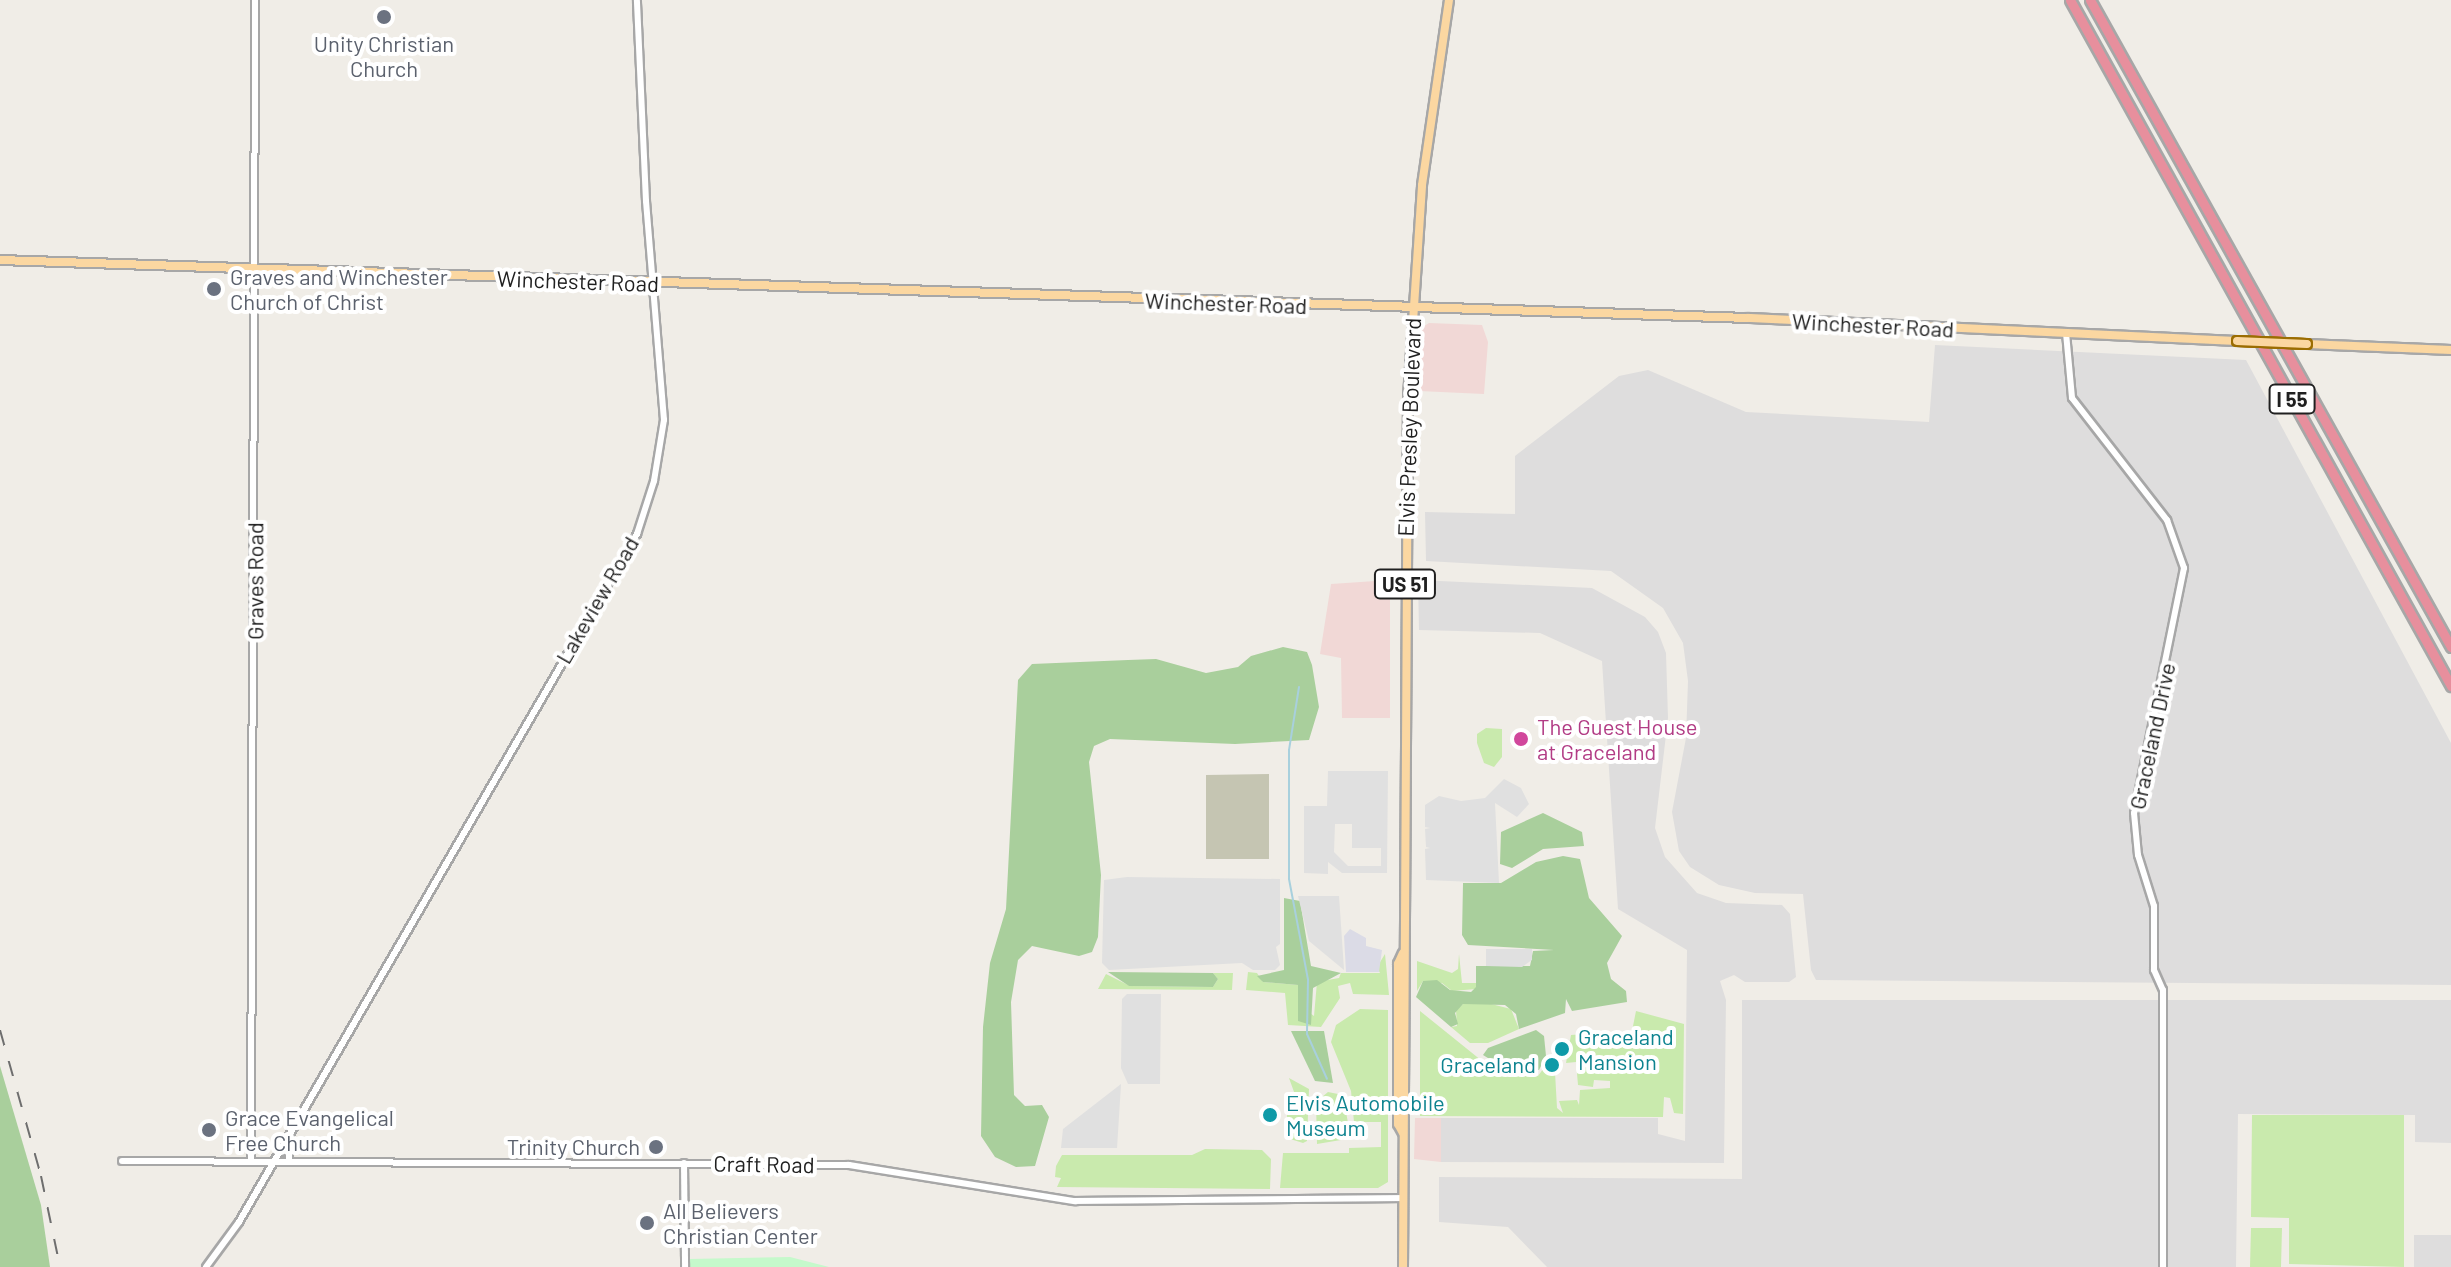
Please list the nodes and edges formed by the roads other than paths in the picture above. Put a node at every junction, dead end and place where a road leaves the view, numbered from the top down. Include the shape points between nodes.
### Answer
1 (255, 0) edge
2 (637, 0) edge
3 (1449, 0) edge
4 (2070, 0) edge
5 (2092, 0) edge
6 (0, 260) edge
7 (254, 269) junction
8 (656, 285) junction
9 (1412, 309) junction
10 (2066, 333) junction
11 (2451, 350) edge
12 (2451, 647) edge
13 (2451, 686) edge
14 (289, 1134) junction
15 (122, 1161) dead end
16 (251, 1162) junction
17 (272, 1162) junction
18 (289, 1162) junction
19 (684, 1163) junction
20 (1404, 1198) junction
21 (206, 1267) edge
22 (685, 1267) edge
23 (1403, 1267) edge
24 (2163, 1267) edge

1 - 7 street, Graves Road
2 - 8 street, Lakeview Road via 646,204
3 - 9 main road, Elvis Presley Boulevard / US 51 via 1425,159
4 - 13 highway, I 55
5 - 12 highway, I 55
6 - 7 main road, Winchester Road
7 - 8 main road, Winchester Road
7 - 16 street, Graves Road
8 - 9 main road, Winchester Road
8 - 14 street, Lakeview Road via 664,420 654,481 637,534
9 - 10 main road, Winchester Road
9 - 20 main road, Elvis Presley Boulevard / US 51 via 1404,953 1398,964 1398,1124 1404,1134
10 - 11 main road, Winchester Road, bridge
10 - 24 street, Graceland Drive via 2072,398 2167,520 2184,568 2134,813 2138,855 2154,906 2154,970 2163,990
14 - 17 street, Lakeview Road
14 - 18 street
15 - 16 street, Craft Road
16 - 17 street, Craft Road
17 - 18 street, Craft Road
17 - 21 street, Lakeview Road
18 - 19 street, Craft Road
19 - 20 street, Craft Road via 849,1165 1075,1201
19 - 22 street
20 - 23 main road, Elvis Presley Boulevard / US 51

